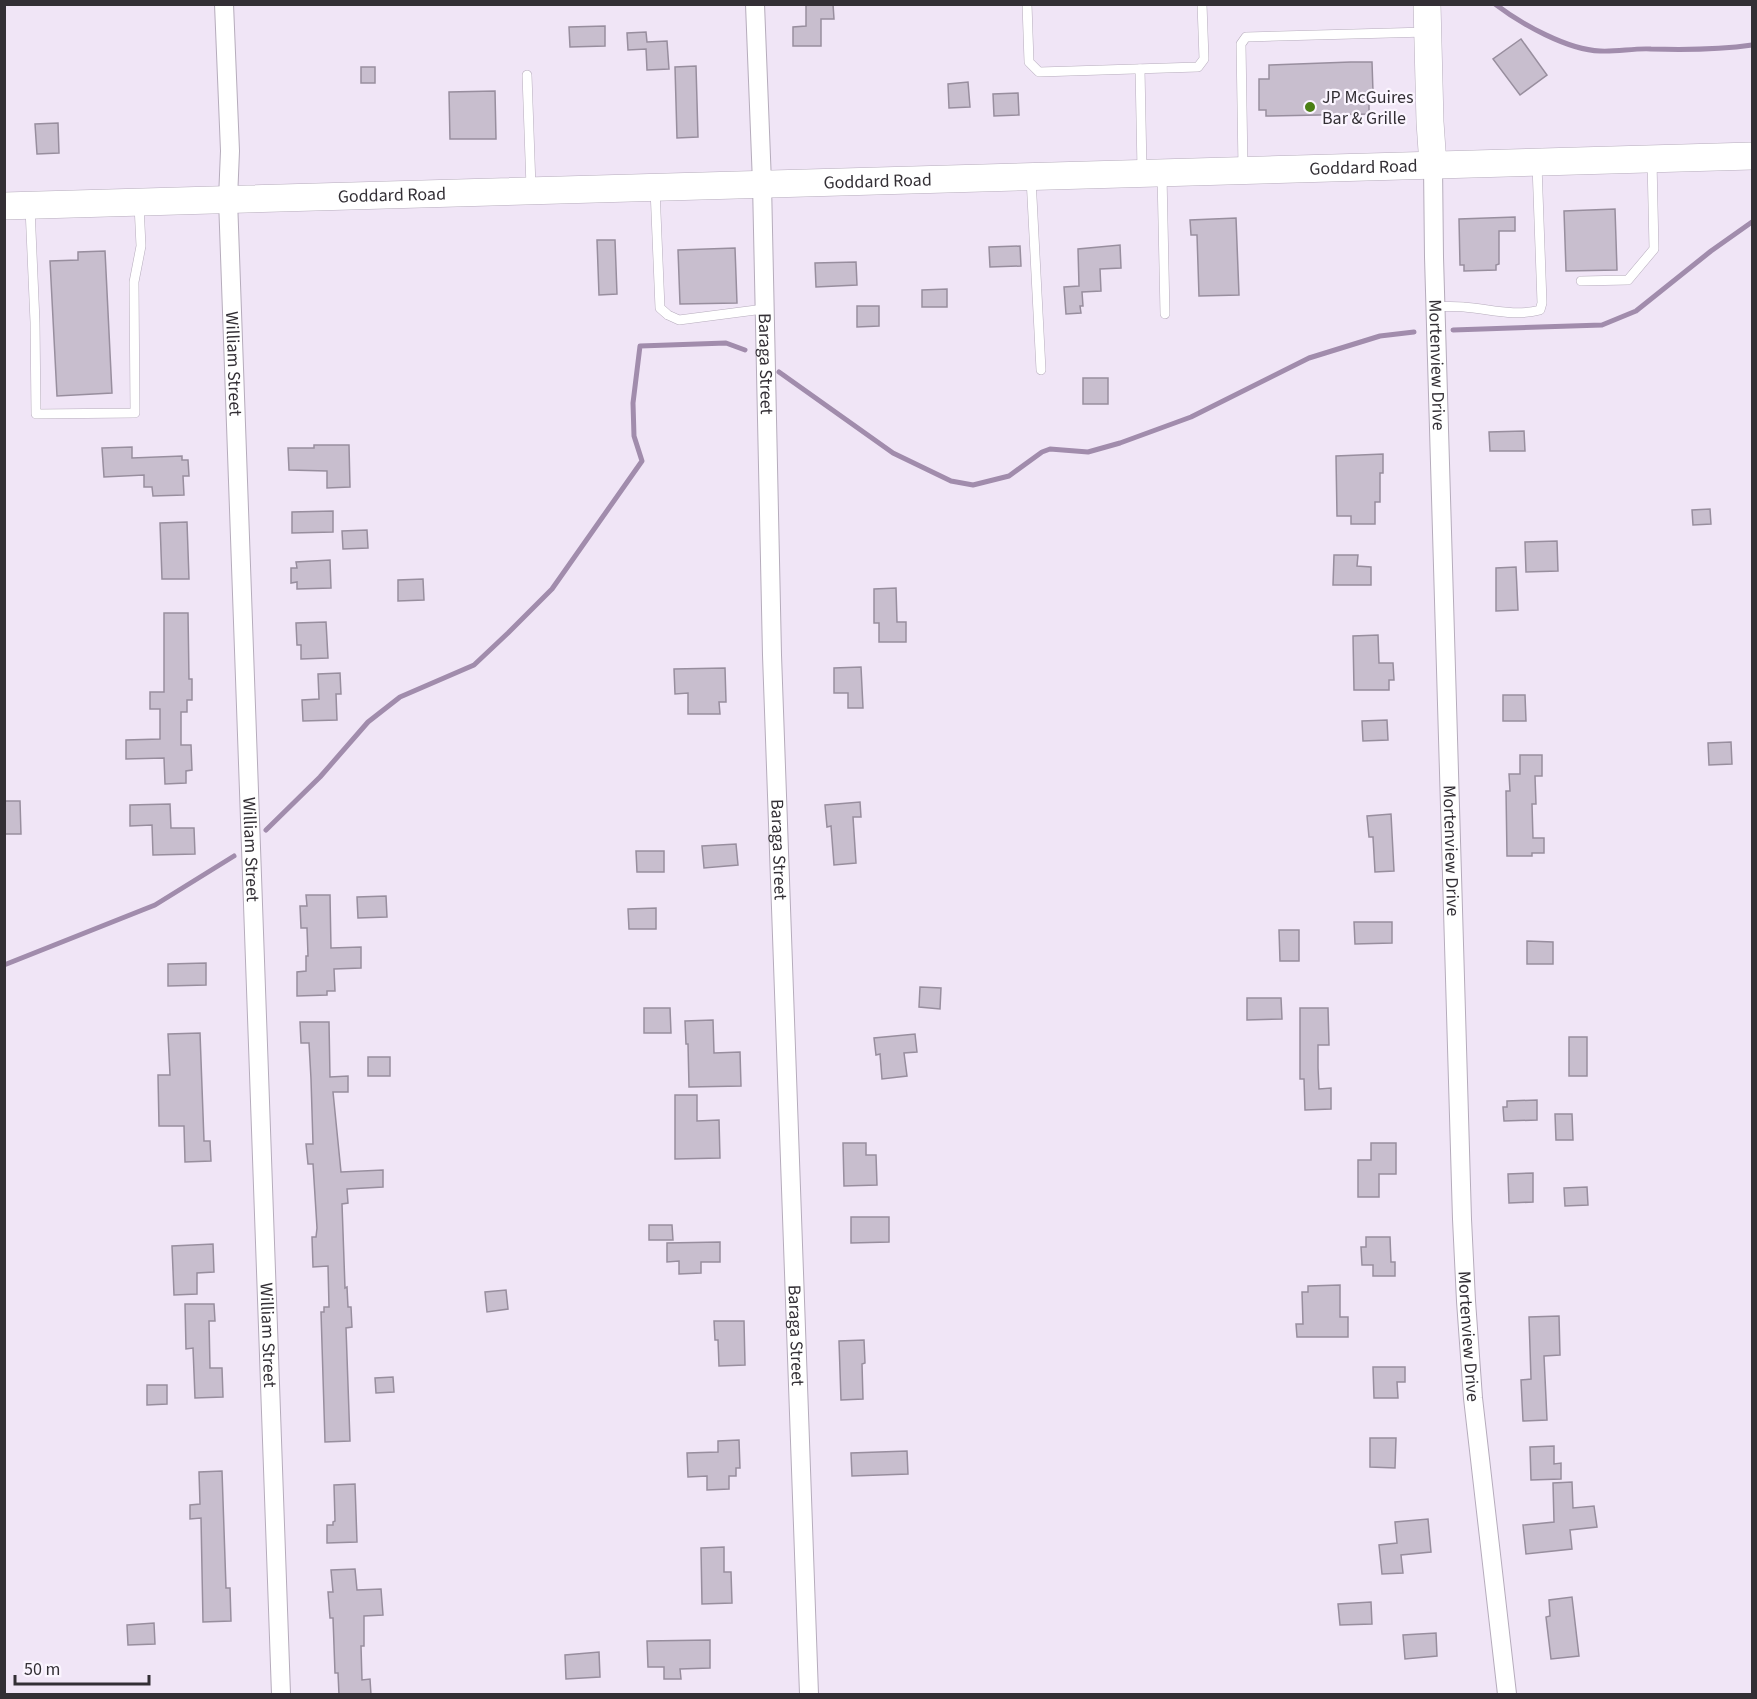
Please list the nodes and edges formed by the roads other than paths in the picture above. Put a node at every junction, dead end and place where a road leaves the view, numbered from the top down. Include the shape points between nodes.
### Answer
1 (225, 4) edge
2 (755, 4) edge
3 (1027, 4) edge
4 (1202, 4) edge
5 (1427, 4) edge
6 (1427, 32) junction
7 (1140, 69) junction
8 (527, 75) dead end
9 (1752, 156) edge
10 (1652, 159) junction
11 (1537, 162) junction
12 (1433, 165) junction
13 (1243, 170) junction
14 (1152, 173) junction
15 (1031, 176) junction
16 (762, 183) junction
17 (655, 186) junction
18 (531, 190) junction
19 (228, 199) junction
20 (138, 202) junction
21 (17, 206) edge
22 (1581, 281) dead end
23 (1436, 306) junction
24 (764, 309) junction
25 (1165, 314) dead end
26 (1041, 370) dead end
27 (281, 1695) edge
28 (809, 1695) edge
29 (1507, 1695) edge

1 - 19 street, William Street
2 - 16 street, Baraga Street
3 - 7 lane via 1029,62 1038,72
4 - 7 lane via 1204,59 1198,67
5 - 6 main road, Mortenview Drive
6 - 12 main road, Mortenview Drive
6 - 13 lane via 1246,37 1241,44
7 - 14 lane
8 - 18 lane
9 - 10 main road, Goddard Road
10 - 11 main road, Goddard Road
10 - 22 lane via 1654,249 1628,280
11 - 12 main road, Goddard Road
11 - 23 lane via 1540,310 1507,314
12 - 13 main road, Goddard Road
12 - 23 street, Mortenview Drive
13 - 14 main road, Goddard Road
14 - 15 main road, Goddard Road
14 - 25 lane
15 - 16 main road, Goddard Road
15 - 26 lane
16 - 17 main road, Goddard Road
16 - 24 street, Baraga Street
17 - 18 main road, Goddard Road
17 - 24 lane via 660,308 680,320
18 - 19 main road, Goddard Road
19 - 20 main road, Goddard Road
19 - 27 street, William Street
20 - 21 main road, Goddard Road
20 - 21 lane via 141,246 134,282 135,413 36,414 35,322
23 - 29 street, Mortenview Drive via 1466,1301 1473,1398
24 - 28 street, Baraga Street

